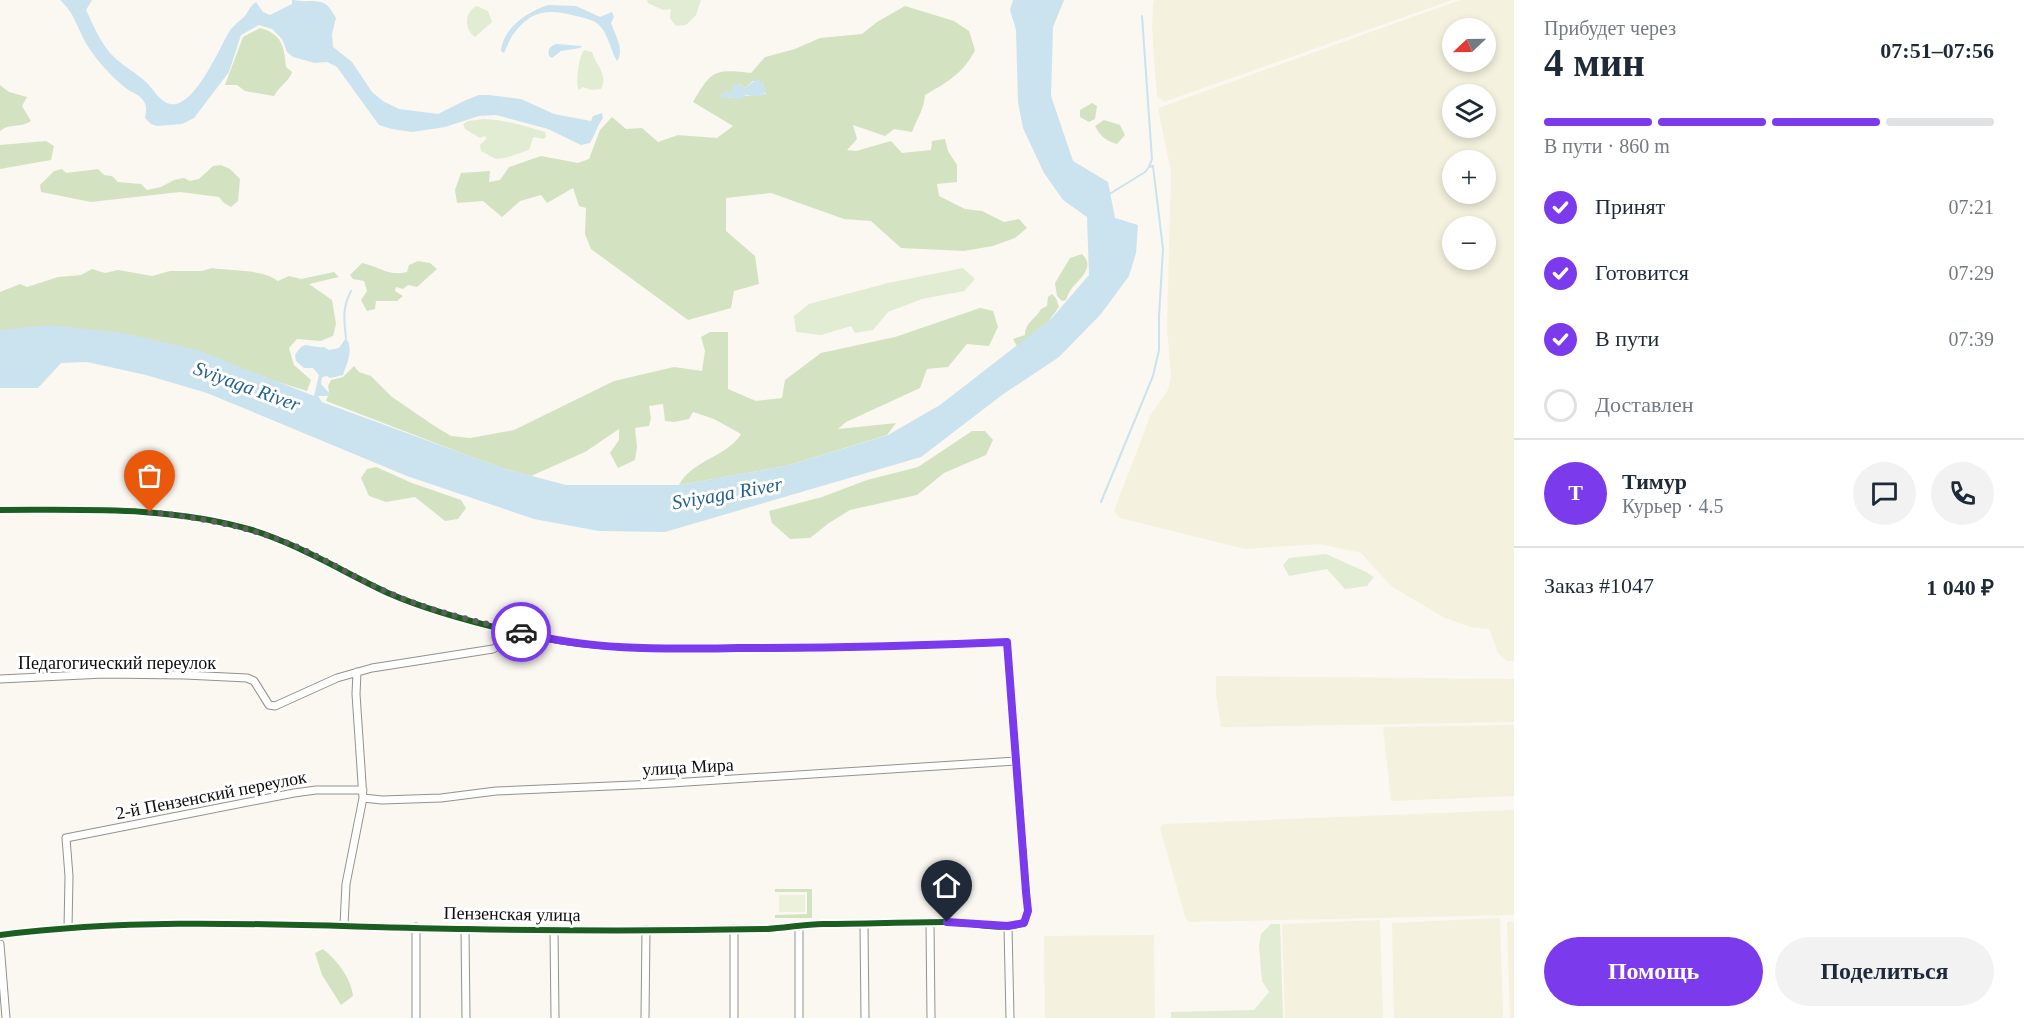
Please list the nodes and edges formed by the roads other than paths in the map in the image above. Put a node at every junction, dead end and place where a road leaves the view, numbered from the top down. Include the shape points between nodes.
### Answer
1 (0, 510) edge
2 (503, 628) junction
3 (357, 672) junction
4 (0, 679) edge
5 (1016, 761) junction
6 (363, 794) junction
7 (930, 923) junction
8 (864, 924) junction
9 (344, 925) junction
10 (1008, 926) junction
11 (416, 927) junction
12 (799, 927) junction
13 (68, 928) junction
14 (465, 929) junction
15 (734, 929) junction
16 (554, 930) junction
17 (646, 930) junction
18 (0, 935) edge
19 (0, 944) edge
20 (6, 1018) edge
21 (416, 1018) edge
22 (466, 1018) edge
23 (555, 1018) edge
24 (645, 1018) edge
25 (734, 1018) edge
26 (799, 1018) edge
27 (865, 1018) edge
28 (931, 1018) edge
29 (1010, 1018) edge

1 - 2 street via 134,510 241,528 285,542 424,607
2 - 3 street via 498,646 493,649
2 - 5 street via 564,641 633,649 858,648 1007,642
3 - 4 street, Педагогический переулок via 275,706 269,705 254,681 247,678 104,674
3 - 6 street
5 - 6 street, улица Мира via 496,791 441,798 382,800
5 - 10 street, Пензенская улица via 1028,911 1024,923
6 - 9 street via 345,884
6 - 13 street, 2-й Пензенский переулок via 316,790 294,793 66,838
7 - 8 street, Пензенская улица
7 - 10 street, Пензенская улица
7 - 28 street
8 - 12 street, Пензенская улица
8 - 27 street
9 - 11 street, Пензенская улица
9 - 13 street, Пензенская улица via 189,923
10 - 29 street
11 - 14 street, Пензенская улица
11 - 21 street
12 - 15 street, Пензенская улица
12 - 26 street
13 - 18 street, Пензенская улица
14 - 16 street, Пензенская улица
14 - 22 street
15 - 17 street, Пензенская улица
15 - 25 street
16 - 17 street, Пензенская улица
16 - 23 street
17 - 24 street
19 - 20 street

